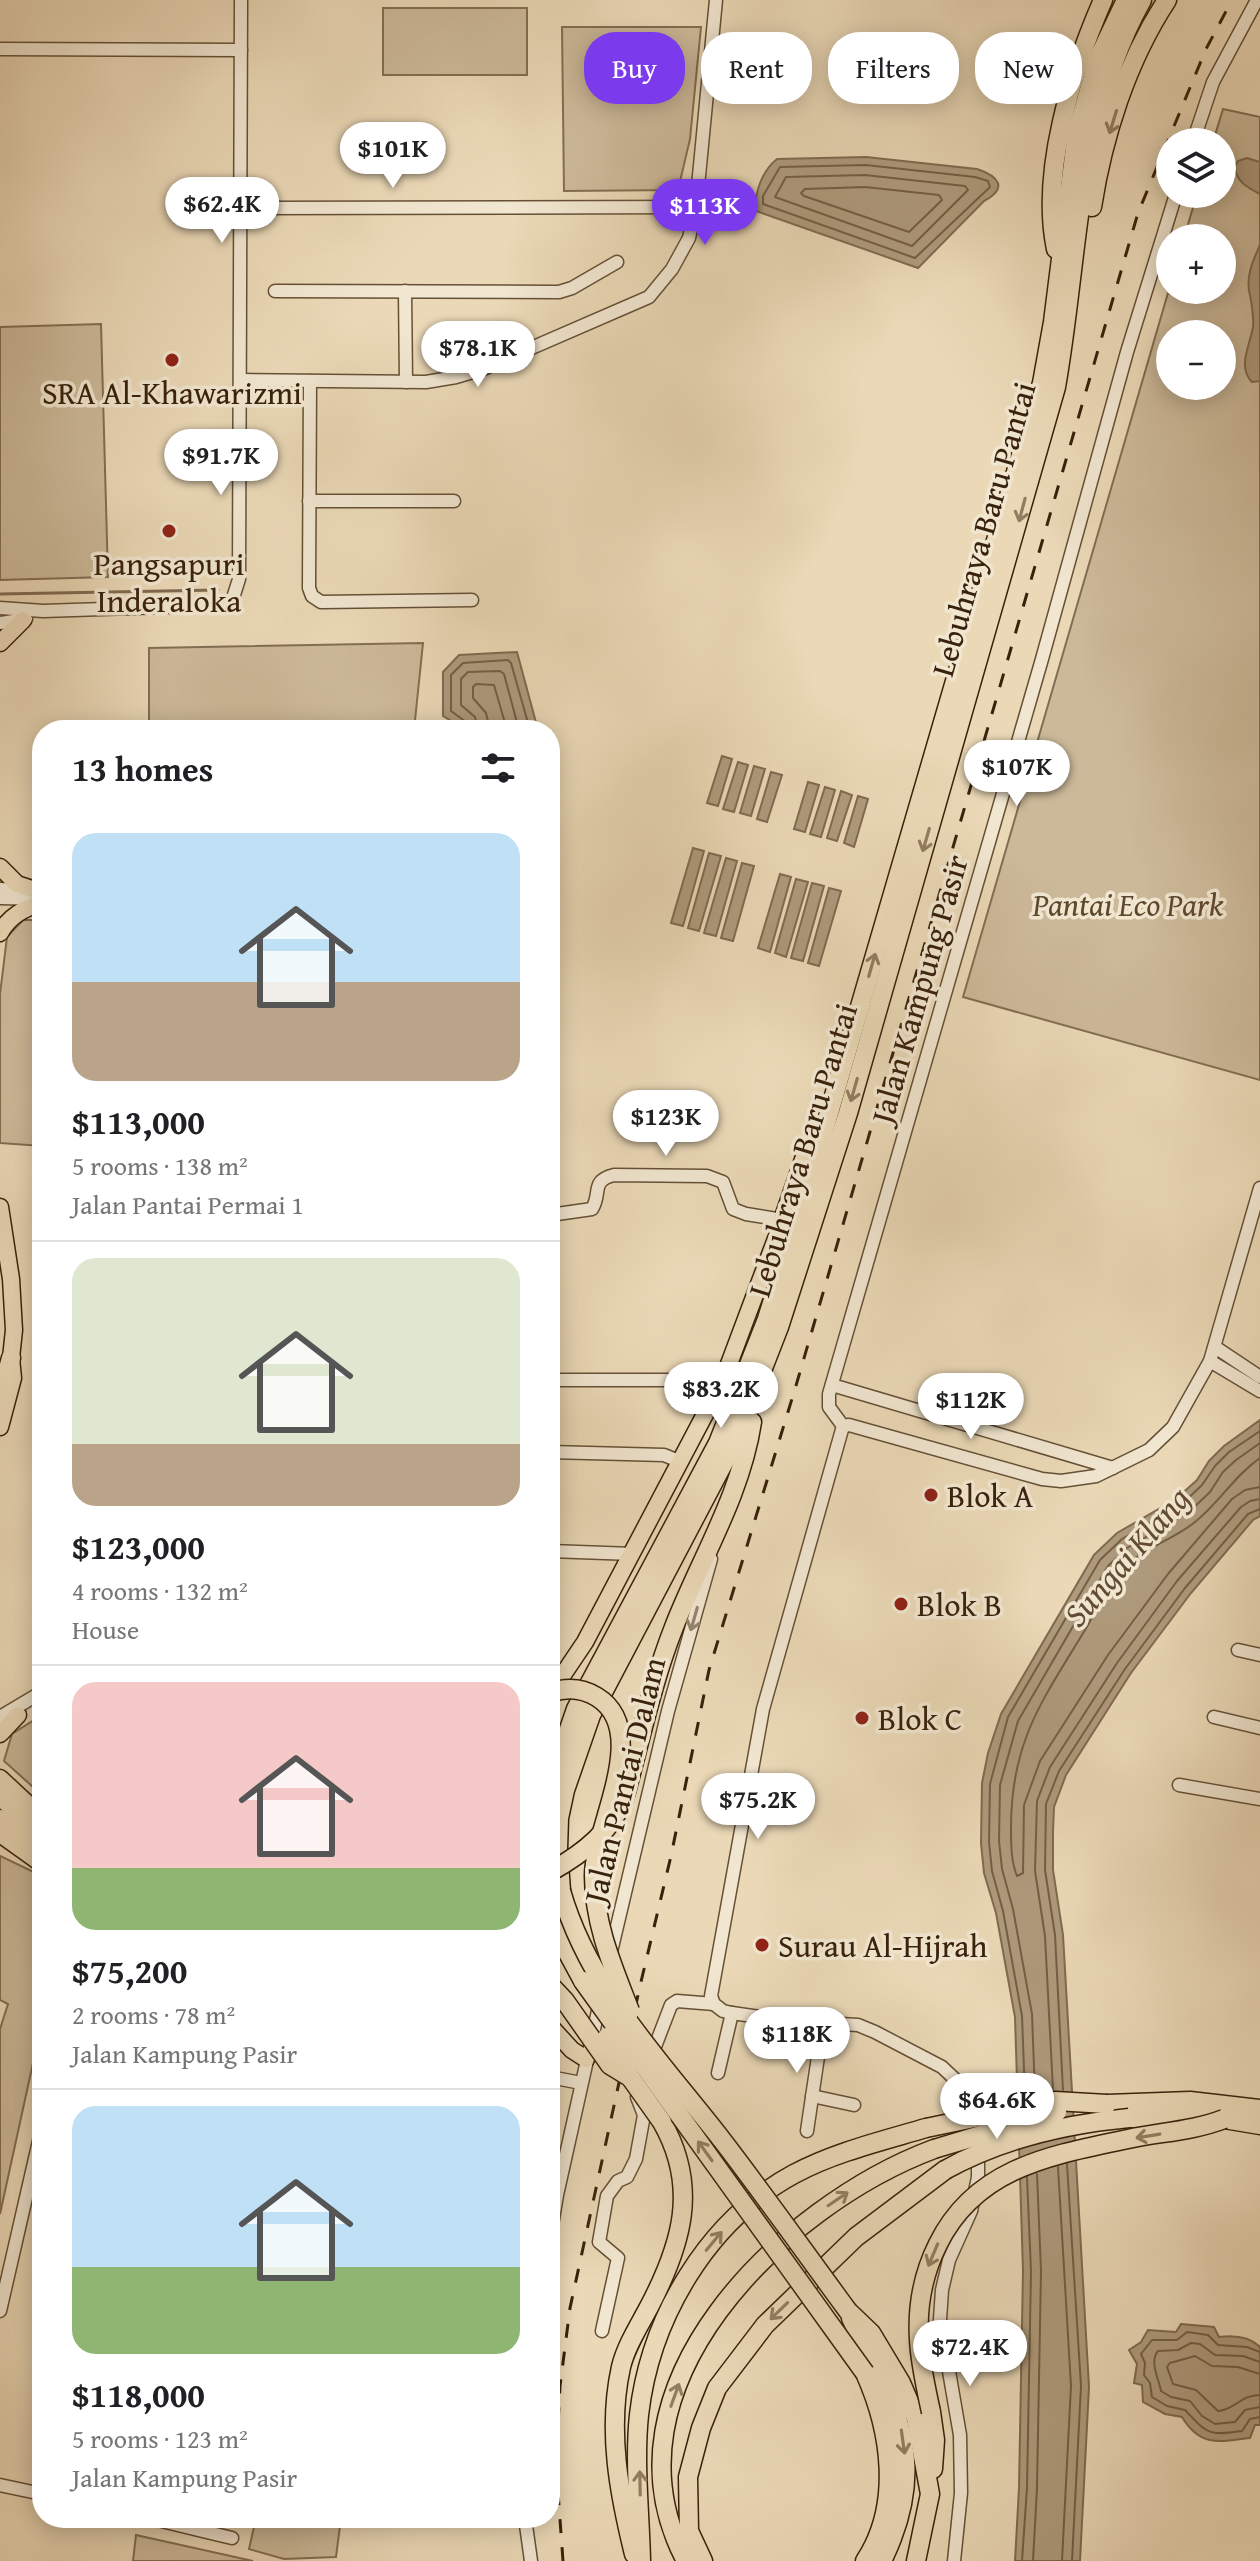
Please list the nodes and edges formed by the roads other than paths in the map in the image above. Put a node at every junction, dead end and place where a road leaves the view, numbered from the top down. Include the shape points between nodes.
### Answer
1 (241, 0) edge
2 (716, 0) edge
3 (1103, 0) edge
4 (1126, 0) edge
5 (1142, 0) edge
6 (1167, 0) edge
7 (1257, 0) edge
8 (0, 49) edge
9 (241, 50) junction
10 (1105, 62) junction
11 (1198, 128) edge
12 (696, 207) junction
13 (240, 208) junction
14 (1172, 208) edge
15 (617, 262) dead end
16 (1067, 268) junction
17 (275, 291) dead end
18 (405, 291) junction
19 (241, 380) junction
20 (310, 381) junction
21 (406, 382) junction
22 (309, 501) junction
23 (454, 501) dead end
24 (472, 600) dead end
25 (0, 608) edge
26 (43, 611) junction
27 (23, 620) junction
28 (0, 623) edge
29 (0, 643) edge
30 (0, 867) edge
31 (0, 889) edge
32 (32, 892) edge
33 (32, 895) edge
34 (32, 896) edge
35 (0, 898) edge
36 (32, 902) edge
37 (0, 933) edge
38 (843, 1067) junction
39 (1260, 1188) edge
40 (0, 1207) edge
41 (560, 1214) edge
42 (783, 1220) junction
43 (1215, 1347) junction
44 (11, 1358) junction
45 (1210, 1361) junction
46 (1246, 1375) junction
47 (1260, 1377) edge
48 (560, 1380) edge
49 (723, 1380) junction
50 (832, 1385) junction
51 (1260, 1391) edge
52 (755, 1392) junction
53 (0, 1398) edge
54 (843, 1426) junction
55 (0, 1427) edge
56 (560, 1452) edge
57 (681, 1462) junction
58 (1113, 1468) junction
59 (723, 1517) junction
60 (560, 1551) edge
61 (633, 1554) junction
62 (1238, 1650) dead end
63 (1260, 1655) edge
64 (560, 1678) edge
65 (560, 1690) edge
66 (32, 1698) edge
67 (32, 1705) edge
68 (8, 1713) edge
69 (1214, 1717) dead end
70 (0, 1725) edge
71 (1260, 1728) edge
72 (0, 1734) edge
73 (560, 1755) edge
74 (1, 1782) edge
75 (1179, 1785) dead end
76 (1260, 1799) edge
77 (32, 1808) edge
78 (560, 1813) edge
79 (0, 1819) edge
80 (32, 1821) edge
81 (0, 1834) edge
82 (32, 1842) edge
83 (32, 1857) edge
84 (560, 1867) edge
85 (560, 1907) edge
86 (560, 1925) edge
87 (583, 1981) junction
88 (560, 1996) edge
89 (714, 2004) junction
90 (732, 2013) junction
91 (823, 2023) junction
92 (560, 2037) edge
93 (639, 2037) junction
94 (586, 2059) junction
95 (718, 2073) dead end
96 (630, 2077) junction
97 (560, 2079) edge
98 (581, 2083) junction
99 (812, 2096) junction
100 (1107, 2104) junction
101 (854, 2105) dead end
102 (1260, 2109) edge
103 (1224, 2119) junction
104 (1260, 2125) edge
105 (807, 2131) dead end
106 (32, 2172) edge
107 (560, 2187) edge
108 (0, 2311) edge
109 (602, 2331) dead end
110 (877, 2367) junction
111 (0, 2485) edge
112 (32, 2492) edge
113 (930, 2494) junction
114 (190, 2528) edge
115 (526, 2528) edge
116 (232, 2538) dead end
117 (531, 2561) edge
118 (638, 2561) edge
119 (686, 2561) edge
120 (703, 2561) edge
121 (865, 2561) edge
122 (882, 2561) edge
123 (916, 2561) edge
124 (954, 2561) edge

1 - 9 street
2 - 12 street
3 - 16 highway via 1058,137 1051,223
4 - 10 highway, Lebuhraya Baru Pantai
5 - 10 highway, Lebuhraya Baru Pantai
6 -> 16 highway via 1141,46 1115,115 1088,244
7 - 11 street via 1213,82
8 - 9 street
9 - 13 street
10 - 16 highway, Lebuhraya Baru Pantai
12 - 13 street
12 - 21 street via 683,250 649,297 483,369
13 - 19 street
14 - 50 street, Jalan Kampung Pasir
15 - 18 street via 559,292
38 -> 16 highway, Lebuhraya Baru Pantai via 1035,410
16 -> 52 highway, Lebuhraya Baru Pantai via 1056,387 848,1113
17 - 18 street
18 - 21 street
19 - 20 street
19 - 26 street via 238,587 233,598 224,605
20 - 21 street
20 - 22 street
22 - 23 street
22 - 24 street via 309,588 321,602
25 - 26 street
26 - 27 street
27 - 28 street
27 - 29 main road
30 - 32 main road
31 - 33 street
34 - 35 street
36 - 37 main road
38 - 42 highway
38 - 73 highway, Lebuhraya Baru Pantai via 742,1387 718,1443 576,1709
39 - 43 street
40 - 44 main road via 14,1307
41 - 42 street via 592,1209 598,1183 614,1175 707,1176 723,1182 733,1209
42 - 49 main road
43 - 45 street
43 - 46 street
44 - 53 highway
44 - 55 main road via 13,1378
45 - 46 street
45 - 58 street via 1173,1427 1149,1450
46 - 47 street
46 - 51 street
48 - 49 street
49 - 57 main road
50 - 54 street, Jalan Kampung Pasir via 829,1407
50 - 58 street
52 - 59 highway via 752,1426
52 - 78 highway, Lebuhraya Baru Pantai via 733,1445 591,1715
54 - 58 street via 1042,1479 1081,1480
54 - 89 street via 763,1709 712,1987
56 - 57 street via 664,1455
57 - 61 main road
59 - 84 highway, bridge via 663,1658 621,1807 592,1845
59 -> 94 street, Jalan Pantai Dalam via 668,1711
60 - 61 street
61 - 64 main road
62 - 63 street
65 - 93 highway, bridge via 593,1695 610,1709 620,1728 620,1763 597,1849 595,1894 604,1944
66 - 68 street
67 - 68 street
68 - 70 street
68 - 72 main road
69 - 71 street
74 - 77 main road
74 - 80 highway
75 - 76 street
79 - 82 highway
81 - 83 main road
85 - 93 highway, Lebuhraya Baru Pantai, bridge via 589,1963
86 - 87 highway, Lebuhraya Baru Pantai via 563,1944
87 - 96 highway, Lebuhraya Baru Pantai, bridge via 587,2007
110 -> 87 highway, Lebuhraya Baru Pantai, bridge
88 - 96 highway, bridge via 610,2065
89 - 90 street
89 - 109 street via 671,2005 637,2098 644,2115 633,2168 607,2196 599,2234 599,2242 618,2258
90 - 91 street
90 - 95 street
91 - 99 street
91 - 124 street via 858,2025 923,2056 960,2084 977,2111 978,2177 971,2211 949,2260 940,2319 960,2435
92 - 94 main road
93 - 110 highway, Lebuhraya Baru Pantai, bridge via 848,2311
94 - 98 street, Jalan Pantai Dalam
96 - 118 highway, Lebuhraya Baru Pantai, bridge via 674,2143 683,2188 679,2237 668,2272 631,2340 617,2388 620,2499
97 - 98 street
98 - 107 street, Jalan Pantai Dalam
99 - 101 street
99 - 105 street
100 - 102 highway via 1190,2101
118 -> 100 highway, bridge via 638,2436 658,2335 701,2257 736,2217 780,2182 838,2155 926,2128 1055,2101
119 -> 100 highway, bridge via 671,2527 662,2467 664,2434 697,2344 733,2292 784,2240 870,2177 934,2149 1038,2117
103 - 104 highway
103 -> 113 highway, bridge via 1199,2129 1055,2155 1003,2175 968,2200 930,2260 920,2301 919,2342 935,2440
103 -> 120 highway, bridge via 1129,2118 1025,2137 945,2170 856,2237 765,2325 717,2388 688,2477 689,2531
106 - 108 street
110 - 113 highway, Lebuhraya Baru Pantai via 916,2418
110 - 121 highway, Lebuhraya Baru Pantai via 889,2472 885,2509
110 -> 122 highway, Lebuhraya Baru Pantai via 899,2416 906,2464 902,2507
111 - 112 street
113 - 123 highway, Lebuhraya Baru Pantai
114 - 116 street
115 - 117 street

